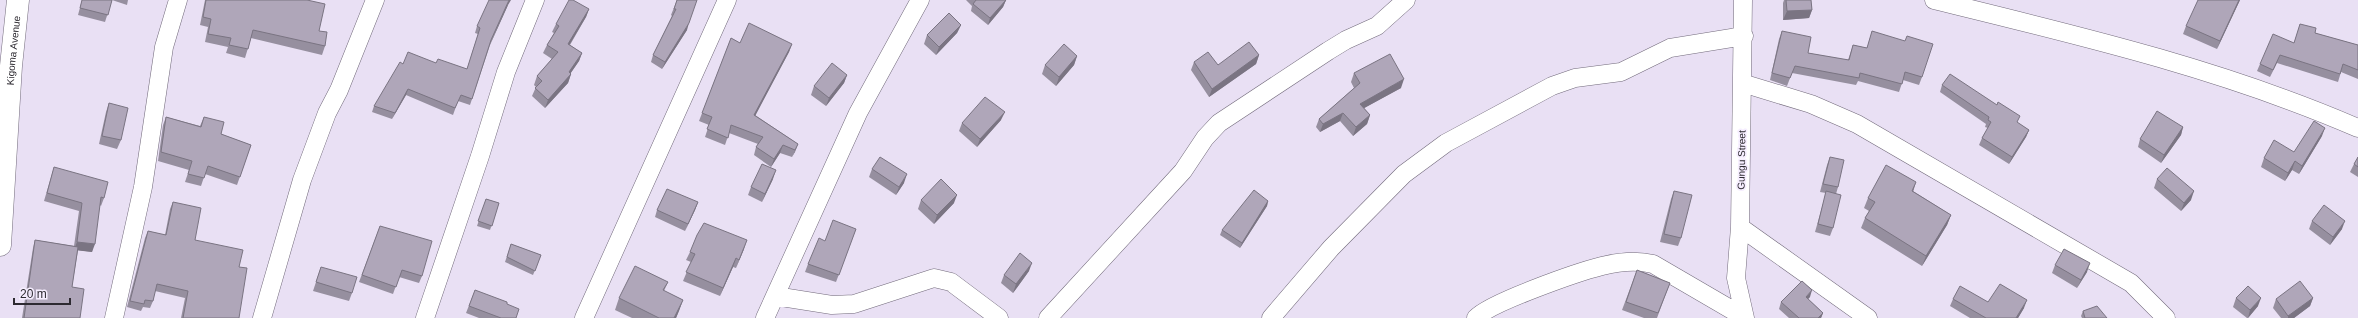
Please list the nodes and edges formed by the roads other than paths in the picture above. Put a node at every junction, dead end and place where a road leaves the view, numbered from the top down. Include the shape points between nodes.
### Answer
1 (18, 0) edge
2 (178, 0) edge
3 (375, 0) edge
4 (535, 0) edge
5 (727, 0) edge
6 (920, 0) edge
7 (1406, 0) edge
8 (1743, 0) edge
9 (1934, 0) edge
10 (1744, 36) junction
11 (1742, 83) junction
12 (2358, 128) edge
13 (1740, 226) junction
14 (0, 245) edge
15 (775, 296) junction
16 (1745, 317) edge
17 (114, 318) edge
18 (262, 318) edge
19 (425, 318) edge
20 (584, 318) edge
21 (765, 318) edge
22 (999, 318) edge
23 (1048, 318) edge
24 (1271, 318) edge
25 (1476, 318) edge
26 (1868, 318) edge
27 (2166, 318) edge

1 - 14 main road, Kigoma Avenue via 11,66
2 - 17 street via 164,47 143,187
3 - 18 street via 339,90 327,113 302,180
4 - 19 street via 506,72
5 - 20 street
6 - 15 street via 858,113
7 - 23 street via 1377,26 1334,47 1219,123 1204,138 1183,171
8 - 10 street, Gungu Street
9 - 12 street via 2164,59 2320,112
10 - 11 street, Gungu Street
10 - 24 street via 1670,48 1621,72 1575,78 1552,86 1446,143 1399,180 1331,248
11 - 13 street, Gungu Street
11 - 27 street via 1811,104 1857,124 2131,283
13 - 16 street, Gungu Street via 1736,278
13 - 26 street
15 - 21 street
15 - 22 street via 832,305 854,304 934,278 944,279
16 - 25 street via 1653,264 1640,261 1602,266 1492,306

